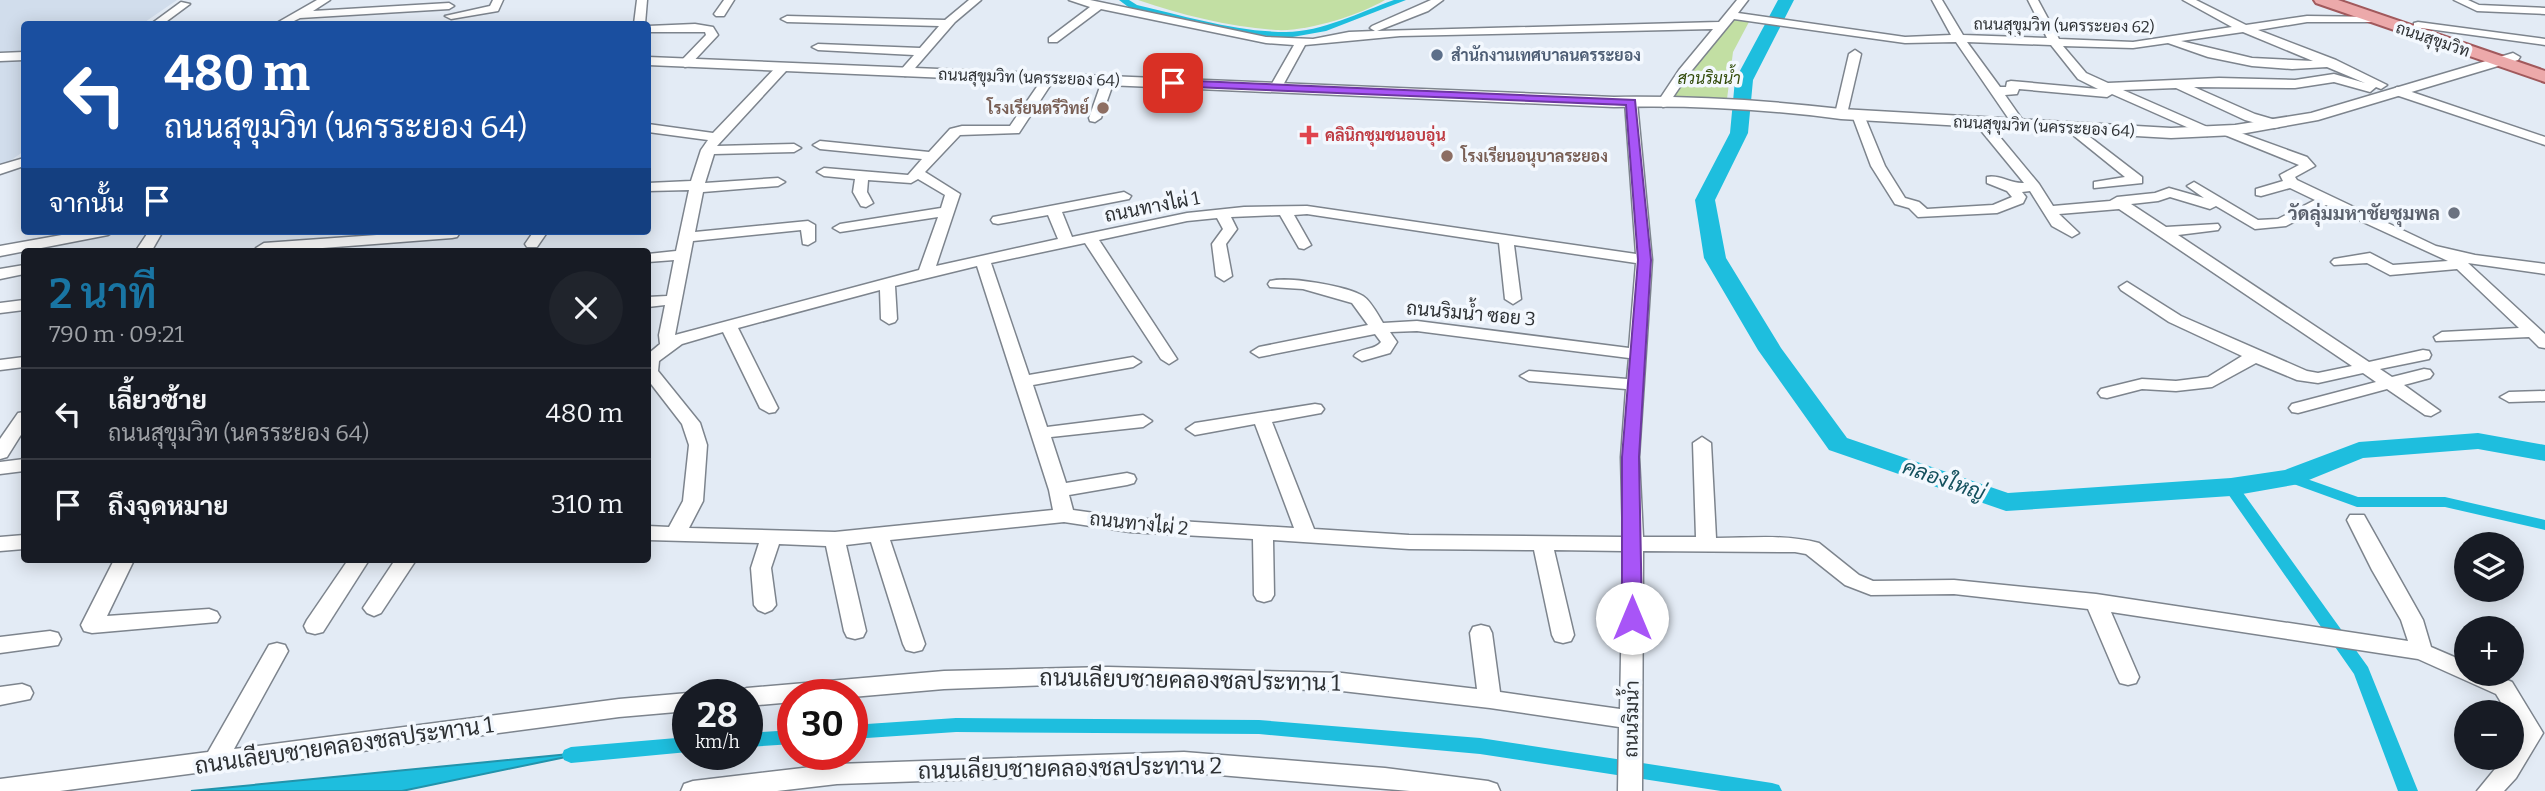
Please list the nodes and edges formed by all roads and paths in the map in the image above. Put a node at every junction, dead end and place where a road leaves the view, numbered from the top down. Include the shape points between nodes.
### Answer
1 (325, 0) edge
2 (498, 0) edge
3 (642, 0) edge
4 (729, 0) edge
5 (976, 0) edge
6 (1074, 0) edge
7 (1438, 0) edge
8 (1743, 0) edge
9 (1937, 0) edge
10 (2033, 0) edge
11 (2188, 0) edge
12 (2322, 0) edge
13 (2346, 0) edge
14 (2459, 0) edge
15 (2505, 0) edge
16 (2535, 0) edge
17 (1103, 3) edge
18 (185, 4) dead end
19 (2545, 5) edge
20 (1424, 9) junction
21 (2525, 9) junction
22 (2545, 11) edge
23 (450, 12) edge
24 (720, 14) dead end
25 (299, 15) junction
26 (787, 19) dead end
27 (2376, 19) junction
28 (1728, 20) junction
29 (160, 21) edge
30 (287, 21) edge
31 (640, 21) edge
32 (948, 23) junction
33 (2418, 25) junction
34 (1393, 26) junction
35 (1421, 26) junction
36 (1690, 27) junction
37 (2250, 28) junction
38 (651, 29) edge
39 (1715, 35) junction
40 (1339, 37) junction
41 (1959, 38) junction
42 (1053, 40) dead end
43 (2171, 41) junction
44 (1307, 42) junction
45 (2053, 43) junction
46 (2542, 43) edge
47 (818, 47) dead end
48 (922, 52) junction
49 (1855, 54) dead end
50 (21, 56) edge
51 (2496, 56) junction
52 (0, 57) edge
53 (651, 61) edge
54 (685, 63) junction
55 (2332, 63) junction
56 (782, 68) junction
57 (2545, 68) edge
58 (2213, 69) junction
59 (905, 72) junction
60 (2545, 77) edge
61 (1049, 78) junction
62 (1108, 81) junction
63 (2175, 83) junction
64 (2375, 86) junction
65 (1276, 87) junction
66 (2103, 87) junction
67 (2073, 90) junction
68 (1997, 91) junction
69 (2397, 91) junction
70 (2118, 93) junction
71 (1631, 102) junction
72 (1662, 103) junction
73 (2080, 103) dead end
74 (1841, 114) junction
75 (1858, 115) junction
76 (1095, 118) dead end
77 (1980, 122) junction
78 (2274, 124) junction
79 (2021, 125) junction
80 (651, 128) edge
81 (2073, 128) junction
82 (2215, 131) junction
83 (716, 137) junction
84 (2545, 141) edge
85 (820, 145) dead end
86 (794, 148) dead end
87 (708, 150) junction
88 (931, 156) junction
89 (21, 163) edge
90 (0, 170) edge
91 (824, 172) dead end
92 (916, 172) junction
93 (862, 175) junction
94 (1992, 180) dead end
95 (778, 182) dead end
96 (2291, 183) junction
97 (2099, 185) dead end
98 (2194, 186) dead end
99 (651, 187) edge
100 (697, 187) junction
101 (2034, 187) junction
102 (2012, 188) junction
103 (2261, 192) dead end
104 (1040, 196) dead end
105 (1124, 196) dead end
106 (2327, 199) junction
107 (866, 204) dead end
108 (2121, 204) junction
109 (2227, 208) junction
110 (1053, 209) junction
111 (1284, 209) junction
112 (947, 211) junction
113 (2049, 211) junction
114 (1030, 214) junction
115 (1222, 214) junction
116 (998, 220) dead end
117 (2213, 227) dead end
118 (840, 228) dead end
119 (2162, 232) junction
120 (2072, 233) dead end
121 (86, 235) edge
122 (277, 235) edge
123 (418, 235) edge
124 (687, 237) junction
125 (1090, 238) junction
126 (1506, 240) junction
127 (808, 241) dead end
128 (1067, 242) junction
129 (1304, 245) dead end
130 (264, 248) edge
131 (264, 248) edge
132 (0, 251) edge
133 (683, 255) junction
134 (651, 258) edge
135 (982, 259) junction
136 (1644, 260) junction
137 (2456, 260) junction
138 (2339, 262) dead end
139 (2524, 267) junction
140 (21, 270) edge
141 (2545, 270) edge
142 (926, 273) junction
143 (0, 274) edge
144 (1224, 276) dead end
145 (887, 283) junction
146 (1276, 284) dead end
147 (2545, 285) edge
148 (2127, 287) dead end
149 (1513, 299) dead end
150 (674, 300) junction
151 (651, 302) edge
152 (21, 305) edge
153 (0, 308) edge
154 (889, 319) dead end
155 (729, 327) junction
156 (1379, 327) junction
157 (2442, 337) dead end
158 (2539, 338) edge
159 (673, 343) junction
160 (1259, 352) dead end
161 (1638, 354) junction
162 (2423, 355) dead end
163 (1362, 356) dead end
164 (2255, 356) junction
165 (651, 359) edge
166 (1169, 359) dead end
167 (21, 362) edge
168 (1133, 362) dead end
169 (0, 365) edge
170 (2364, 366) junction
171 (651, 373) edge
172 (2424, 374) dead end
173 (1529, 376) dead end
174 (1023, 381) junction
175 (1637, 385) junction
176 (2391, 385) junction
177 (2107, 393) dead end
178 (2509, 397) dead end
179 (2545, 397) edge
180 (769, 408) dead end
181 (2298, 408) dead end
182 (1315, 409) dead end
183 (2431, 411) dead end
184 (1262, 419) junction
185 (1143, 421) dead end
186 (21, 422) edge
187 (1195, 429) dead end
188 (1040, 433) junction
189 (1702, 443) dead end
190 (0, 453) edge
191 (21, 465) edge
192 (0, 468) edge
193 (1127, 479) dead end
194 (1059, 490) junction
195 (1063, 515) junction
196 (2357, 520) dead end
197 (651, 533) edge
198 (676, 533) junction
199 (1263, 534) junction
200 (1306, 535) junction
201 (879, 536) junction
202 (771, 538) junction
203 (835, 539) junction
204 (1633, 541) junction
205 (21, 542) edge
206 (1542, 542) junction
207 (1706, 543) junction
208 (0, 544) edge
209 (123, 563) edge
210 (357, 563) edge
211 (404, 563) edge
212 (1264, 595) dead end
213 (2096, 602) junction
214 (765, 605) dead end
215 (374, 608) dead end
216 (209, 617) dead end
217 (315, 626) dead end
218 (855, 631) dead end
219 (1481, 633) dead end
220 (1563, 635) dead end
221 (50, 639) dead end
222 (914, 644) dead end
223 (0, 645) edge
224 (277, 651) dead end
225 (2422, 652) junction
226 (2454, 666) edge
227 (2128, 677) dead end
228 (2499, 686) edge
229 (763, 696) edge
230 (1490, 699) junction
231 (672, 703) edge
232 (1631, 722) junction
233 (215, 762) junction
234 (751, 787) edge
235 (0, 789) edge
236 (1450, 789) edge
237 (693, 791) edge
238 (1488, 791) edge
239 (1630, 791) edge
240 (2489, 791) edge

1 - 25 street
2 - 23 street via 494,9
3 - 31 street
4 - 24 street
5 - 32 street
6 - 17 street
7 - 20 street
8 - 28 street
9 - 41 street
10 - 45 street
11 - 37 street
12 - 27 main road, ถนนสุขุมวิท
13 - 33 main road, ถนนสุขุมวิท
14 - 21 street via 2477,8
15 - 21 street
16 - 19 street
17 - 42 street
17 - 44 street via 1254,38
18 - 29 street
20 - 34 street
20 - 35 street via 1419,16
21 - 22 street
23 - 25 street
25 - 30 street
26 - 32 street
27 - 37 street, ถนนสุขุมวิท (นครระยอง 62) via 2306,19
27 - 51 main road, ถนนสุขุมวิท
28 - 36 street, ถนนสุขุมวิท (นครระยอง 62)
28 - 39 street
28 - 41 street, ถนนสุขุมวิท (นครระยอง 62) via 1745,17 1905,40
32 - 48 street
33 - 46 street
33 - 51 main road, ถนนสุขุมวิท
34 - 35 street, ถนนสุขุมวิท (นครระยอง 62)
34 - 40 street
34 - 40 street
35 - 36 street, ถนนสุขุมวิท (นครระยอง 62) via 1441,32
36 - 39 street
37 - 43 street, ถนนสุขุมวิท (นครระยอง 62)
37 - 55 street
38 - 54 street via 695,26 712,32
39 - 72 street
40 - 44 street
41 - 45 street, ถนนสุขุมวิท (นครระยอง 62)
41 - 68 street
43 - 45 street, ถนนสุขุมวิท (นครระยอง 62)
43 - 58 street
44 - 65 street
45 - 66 street via 2074,69
47 - 48 street
48 - 59 street
49 - 74 street
50 - 52 street
51 - 57 main road, ถนนสุขุมวิท
51 - 60 main road, ถนนสุขุมวิท
51 - 64 street, ถนนสุขุมวิท (นครระยอง 64)
51 - 69 street, ถนนสุขุมวิท (นครระยอง 64)
53 - 54 street, ถนนสุขุมวิท (นครระยอง 64)
54 - 56 street, ถนนสุขุมวิท (นครระยอง 64)
55 - 58 street
55 - 64 street
56 - 59 street, ถนนสุขุมวิท (นครระยอง 64)
56 - 83 street
58 - 63 street
58 - 64 street via 2295,84 2334,78
59 - 61 street, ถนนสุขุมวิท (นครระยอง 64)
61 - 62 street, ถนนสุขุมวิท (นครระยอง 64)
61 - 88 street via 1014,130 955,132
62 - 65 street, ถนนสุขุมวิท (นครระยอง 64)
62 - 76 street
63 - 66 street
63 - 78 street
64 - 78 street, ถนนสุขุมวิท (นครระยอง 64) via 2298,110
65 - 71 street, ถนนสุขุมวิท (นครระยอง 64)
66 - 70 street
67 - 68 street via 2011,85 2011,92
67 - 70 street
67 - 73 street
68 - 79 street
69 - 78 street, ถนนสุขุมวิท (นครระยอง 64)
69 - 84 street
70 - 82 street
71 - 72 street, ถนนสุขุมวิท (นครระยอง 64)
71 - 136 street, ถนนริมน้ำ
72 - 74 street, ถนนสุขุมวิท (นครระยอง 64)
74 - 75 street, ถนนสุขุมวิท (นครระยอง 64)
75 - 77 street, ถนนสุขุมวิท (นครระยอง 64)
75 - 102 street via 1878,166 1900,201 1914,205 1923,215 1997,209 2018,200
77 - 79 street, ถนนสุขุมวิท (นครระยอง 64)
77 - 101 street
78 - 82 street, ถนนสุขุมวิท (นครระยอง 64)
79 - 81 street, ถนนสุขุมวิท (นครระยอง 64)
80 - 83 street
81 - 82 street, ถนนสุขุมวิท (นครระยอง 64)
81 - 97 street via 2137,180
82 - 96 street via 2308,163 2287,175
83 - 87 street
85 - 88 street
86 - 87 street
87 - 100 street
88 - 92 street
89 - 90 street
91 - 93 street
92 - 93 street via 911,179
92 - 112 street via 953,194
93 - 107 street via 860,192
94 - 102 street
95 - 100 street
96 - 103 street
96 - 106 street
98 - 109 street
99 - 100 street
100 - 124 street
101 - 102 street
101 - 113 street
104 - 114 street
105 - 110 street
106 - 109 street via 2281,223 2255,225
106 - 137 street
108 - 109 street via 2117,201 2169,192
108 - 113 street
108 - 119 street
110 - 114 street
110 - 128 street
111 - 115 street, ถนนทางไผ่ 1
111 - 126 street, ถนนทางไผ่ 1
111 - 129 street
112 - 118 street
112 - 142 street
113 - 120 street
114 - 116 street
115 - 125 street, ถนนทางไผ่ 1
115 - 144 street via 1230,229 1219,244
117 - 119 street
119 - 170 street
121 - 132 street
122 - 130 street
123 - 131 street
124 - 127 street via 808,225
124 - 133 street
125 - 128 street, ถนนทางไผ่ 1
125 - 166 street
126 - 136 street, ถนนทางไผ่ 1
126 - 149 street
128 - 135 street, ถนนทางไผ่ 1
133 - 134 street
133 - 150 street
135 - 142 street, ถนนทางไผ่ 1
135 - 174 street
136 - 161 street, ถนนริมน้ำ
137 - 138 street via 2390,270 2370,258
137 - 139 street
137 - 158 street
139 - 141 street
139 - 147 street
140 - 143 street
142 - 145 street, ถนนทางไผ่ 1
145 - 154 street
145 - 155 street, ถนนทางไผ่ 1
146 - 156 street via 1304,284 1349,296 1358,300
148 - 164 street via 2175,319
150 - 151 street
150 - 159 street via 667,335
152 - 153 street
155 - 159 street, ถนนทางไผ่ 1
155 - 180 street
156 - 160 street, ถนนริมน้ำ ซอย 3
156 - 161 street, ถนนริมน้ำ ซอย 3 via 1417,327
156 - 163 street via 1388,346
157 - 158 street
159 - 165 street
161 - 175 street, ถนนริมน้ำ
162 - 170 street
164 - 170 street via 2318,378
164 - 177 street via 2212,382 2142,384
167 - 169 street
168 - 174 street
170 - 176 street
171 - 198 street via 691,423 698,445 693,501
172 - 176 street
173 - 175 street
174 - 188 street
175 - 204 street, ถนนริมน้ำ via 1630,457
176 - 181 street
176 - 183 street
178 - 179 street
182 - 184 street
184 - 187 street
184 - 200 street
185 - 188 street
186 - 190 street
188 - 194 street
189 - 207 street
191 - 192 street
193 - 194 street
194 - 195 street
195 - 199 street, ถนนทางไผ่ 2 via 1130,525
195 - 201 street, ถนนทางไผ่ 2
196 - 225 street via 2412,620
197 - 198 street, ถนนทางไผ่ 2
198 - 202 street, ถนนทางไผ่ 2
199 - 200 street, ถนนทางไผ่ 2
199 - 212 street
200 - 206 street, ถนนทางไผ่ 2 via 1409,542
201 - 203 street, ถนนทางไผ่ 2
201 - 222 street
202 - 203 street, ถนนทางไผ่ 2
202 - 214 street via 761,568
203 - 218 street
204 - 206 street, ถนนทางไผ่ 2
204 - 207 street, ถนนทางไผ่ 2
204 - 232 street, ถนนริมน้ำ
205 - 208 street
206 - 220 street
207 - 213 street, ถนนทางไผ่ 2 via 1812,548 1852,580 1871,588 1954,587
209 - 216 street via 92,625
210 - 217 street
211 - 215 street
213 - 225 street, ถนนทางไผ่ 2
213 - 227 street
219 - 230 street
221 - 223 street
224 - 233 street
225 - 226 street, ถนนทางไผ่ 2
228 - 240 street via 2531,733 2508,771
229 - 230 street, ถนนเลียบชายคลองชลประทาน 1 via 944,680 1108,675 1342,682
230 - 232 street, ถนนเลียบชายคลองชลประทาน 1
231 - 233 street, ถนนเลียบชายคลองชลประทาน 1
232 - 239 street, ถนนริมน้ำ
233 - 235 street, ถนนเลียบชายคลองชลประทาน 1
234 - 236 street, ถนนเลียบชายคลองชลประทาน 2 via 838,774 1184,762 1385,778
234 - 237 street, ถนนเลียบชายคลองชลประทาน 2
236 - 238 street, ถนนเลียบชายคลองชลประทาน 2

